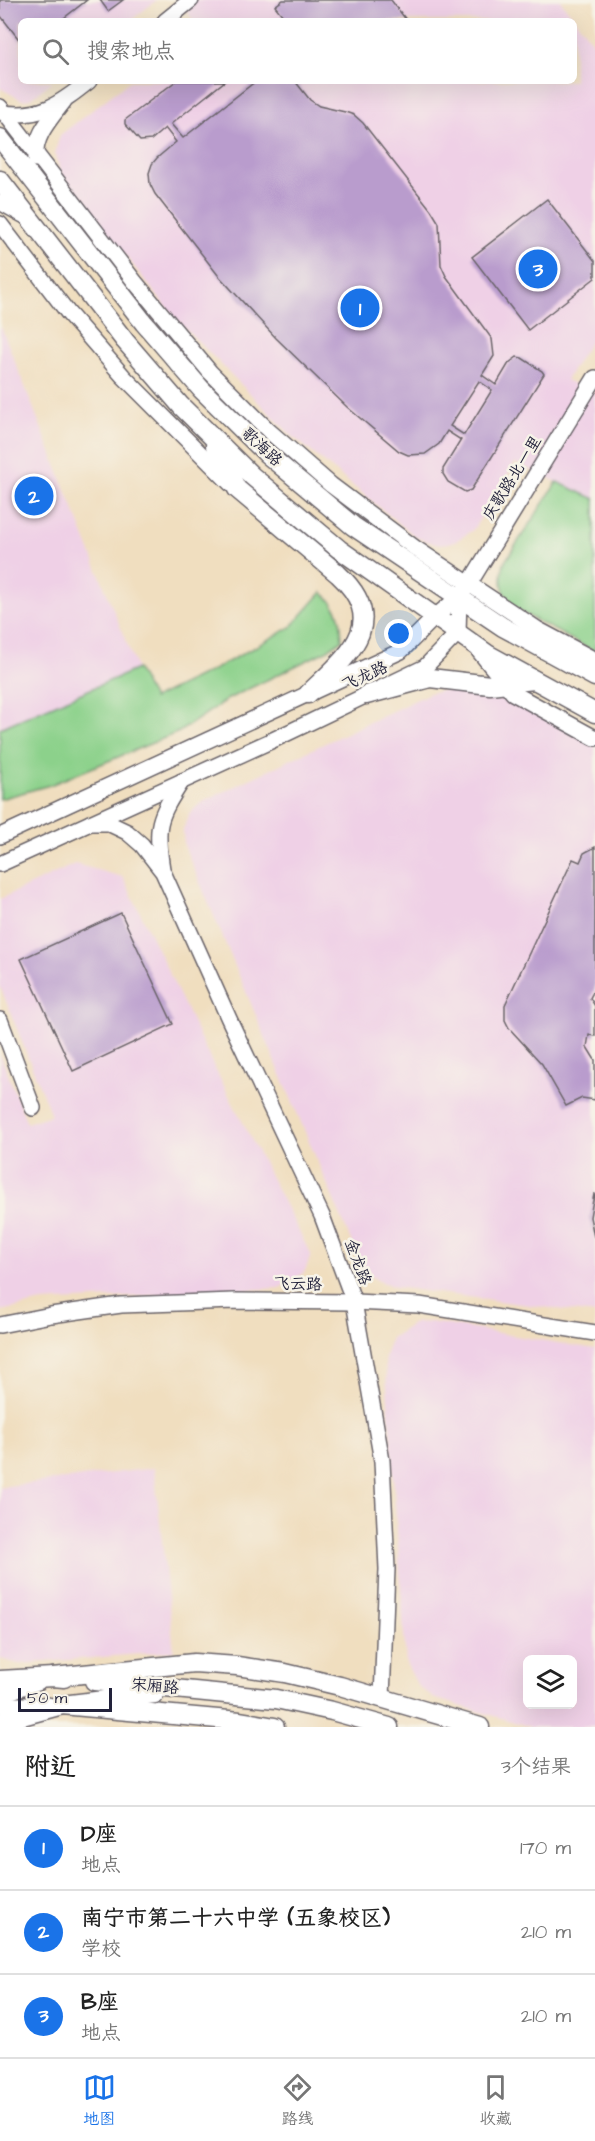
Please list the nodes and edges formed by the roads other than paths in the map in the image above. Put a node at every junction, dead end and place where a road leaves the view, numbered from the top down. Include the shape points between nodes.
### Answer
1 (191, 0) edge
2 (169, 18) edge
3 (85, 84) edge
4 (63, 101) junction
5 (2, 111) edge
6 (0, 138) edge
7 (35, 153) junction
8 (0, 180) edge
9 (0, 201) edge
10 (51, 202) junction
11 (29, 218) junction
12 (0, 224) edge
13 (595, 378) edge
14 (207, 431) junction
15 (237, 489) junction
16 (464, 590) junction
17 (435, 616) junction
18 (464, 637) junction
19 (595, 660) edge
20 (595, 677) edge
21 (534, 680) junction
22 (504, 683) junction
23 (308, 694) junction
24 (366, 695) junction
25 (595, 713) edge
26 (595, 738) edge
27 (182, 781) junction
28 (90, 823) junction
29 (0, 836) edge
30 (0, 864) edge
31 (163, 872) junction
32 (0, 1020) edge
33 (33, 1108) dead end
34 (354, 1302) junction
35 (0, 1325) edge
36 (595, 1333) edge
37 (53, 1677) junction
38 (0, 1684) edge
39 (189, 1689) junction
40 (382, 1698) junction
41 (0, 1705) edge
42 (63, 1705) junction
43 (0, 1722) edge
44 (275, 1727) edge
45 (388, 1727) edge
46 (480, 1727) edge

1 - 2 street
3 - 4 street
4 - 5 street via 39,112
4 - 7 street via 40,136
5 - 7 street
6 - 10 main road, 歌海路
7 - 10 street
7 - 16 street via 210,372 331,485 416,548
8 - 11 main road, 歌海路
9 - 11 street
10 - 16 main road, 歌海路 via 144,323 201,389 267,454 353,526
11 - 14 main road, 歌海路 via 126,341
12 - 15 street via 123,376
13 - 16 street, 庆歌路北一里
14 - 15 main road
14 - 17 main road, 歌海路 via 252,476 339,549
15 - 23 main road via 338,574 357,599 363,621 360,636 351,652
16 - 17 street, 飞龙路
16 - 18 street
16 - 19 street
16 - 20 main road, 歌海路 via 502,627
17 - 18 main road, 歌海路
17 - 23 street, 飞龙路 via 401,651
18 - 21 main road, 歌海路
18 - 22 street
18 - 24 street, 飞龙路 via 425,667
21 - 22 main road
21 - 25 main road, 歌海路
22 - 24 main road via 430,678
22 - 26 street via 513,693
23 - 29 street, 飞龙路
24 - 27 street, 飞龙路
27 - 28 street, 飞龙路
27 - 31 street, 金龙路 via 158,827
28 - 30 street, 飞龙路
28 - 31 street, 金龙路 via 108,823 127,832
31 - 34 street, 金龙路 via 322,1216
32 - 33 street
34 - 35 street, 飞云路 via 121,1305
34 - 36 street, 飞云路 via 419,1305
34 - 40 street, 金龙路 via 382,1461 387,1569
37 - 38 main road, 宋厢路
37 - 39 main road, 宋厢路
37 - 40 main road via 194,1663 285,1673
39 - 42 main road, 宋厢路
39 - 45 main road via 276,1700
40 - 46 main road
41 - 42 street
42 - 43 main road, 宋厢路
42 - 44 main road

